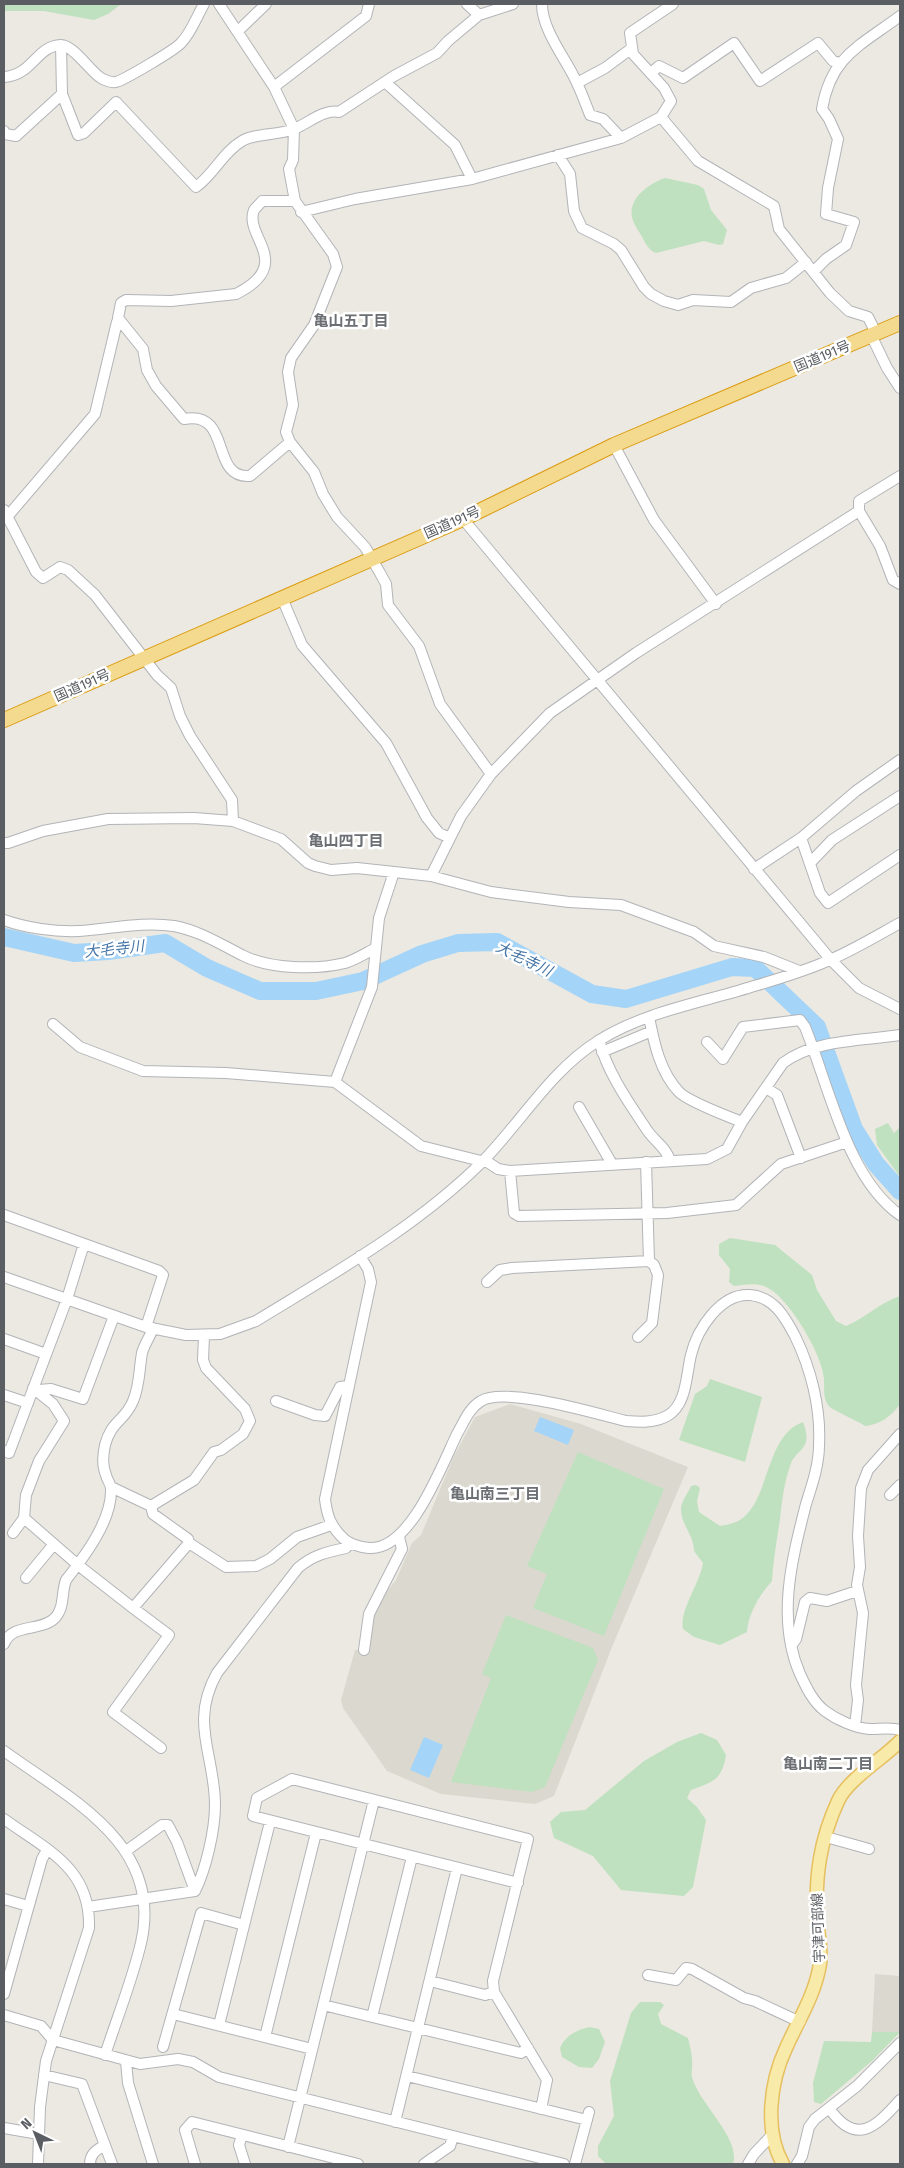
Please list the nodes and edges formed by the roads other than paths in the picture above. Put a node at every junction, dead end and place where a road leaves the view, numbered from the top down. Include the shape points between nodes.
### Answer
1 (204, 4) edge
2 (219, 4) edge
3 (266, 4) edge
4 (369, 4) edge
5 (467, 4) edge
6 (513, 4) edge
7 (542, 4) edge
8 (673, 4) edge
9 (479, 15) junction
10 (900, 16) edge
11 (238, 31) junction
12 (61, 45) junction
13 (632, 48) junction
14 (839, 63) junction
15 (651, 74) junction
16 (4, 77) edge
17 (385, 82) junction
18 (577, 83) junction
19 (274, 88) junction
20 (62, 94) junction
21 (661, 117) junction
22 (294, 129) junction
23 (4, 131) edge
24 (621, 138) junction
25 (558, 155) junction
26 (472, 179) junction
27 (295, 201) junction
28 (301, 212) junction
29 (806, 262) junction
30 (814, 271) junction
31 (117, 322) dead end
32 (900, 323) edge
33 (874, 334) junction
34 (900, 388) edge
35 (290, 442) junction
36 (614, 445) junction
37 (900, 476) edge
38 (859, 511) junction
39 (6, 514) edge
40 (463, 519) junction
41 (372, 558) junction
42 (900, 584) edge
43 (282, 598) junction
44 (716, 604) junction
45 (145, 658) junction
46 (596, 681) junction
47 (4, 720) edge
48 (900, 760) edge
49 (491, 774) junction
50 (900, 796) edge
51 (233, 821) junction
52 (450, 838) junction
53 (801, 838) junction
54 (4, 843) edge
55 (900, 855) edge
56 (810, 864) junction
57 (754, 869) junction
58 (394, 872) junction
59 (431, 876) junction
60 (4, 920) edge
61 (900, 923) edge
62 (375, 951) junction
63 (832, 960) junction
64 (795, 972) junction
65 (900, 1009) edge
66 (649, 1017) junction
67 (53, 1024) dead end
68 (652, 1030) junction
69 (900, 1035) edge
70 (599, 1040) junction
71 (707, 1042) dead end
72 (817, 1048) junction
73 (602, 1052) junction
74 (335, 1082) junction
75 (766, 1088) junction
76 (579, 1108) dead end
77 (742, 1122) junction
78 (847, 1142) junction
79 (801, 1158) junction
80 (670, 1161) junction
81 (481, 1162) junction
82 (646, 1162) junction
83 (612, 1164) junction
84 (510, 1171) junction
85 (648, 1212) junction
86 (4, 1215) edge
87 (900, 1215) edge
88 (84, 1244) junction
89 (360, 1256) junction
90 (649, 1261) junction
91 (4, 1277) edge
92 (486, 1282) dead end
93 (66, 1299) junction
94 (114, 1316) junction
95 (149, 1328) junction
96 (204, 1336) junction
97 (638, 1337) dead end
98 (4, 1339) edge
99 (46, 1354) junction
100 (348, 1386) junction
101 (36, 1389) junction
102 (4, 1395) edge
103 (276, 1401) dead end
104 (28, 1403) junction
105 (900, 1434) edge
106 (4, 1451) edge
107 (900, 1485) edge
108 (111, 1487) junction
109 (890, 1495) dead end
110 (151, 1506) junction
111 (24, 1518) junction
112 (331, 1525) junction
113 (13, 1533) dead end
114 (399, 1537) junction
115 (350, 1543) junction
116 (54, 1544) junction
117 (189, 1544) junction
118 (78, 1565) junction
119 (26, 1578) dead end
120 (857, 1591) junction
121 (133, 1608) junction
122 (4, 1644) edge
123 (791, 1646) junction
124 (364, 1650) dead end
125 (855, 1726) junction
126 (900, 1730) edge
127 (900, 1740) edge
128 (161, 1748) dead end
129 (4, 1751) edge
130 (374, 1800) junction
131 (4, 1819) edge
132 (270, 1822) junction
133 (316, 1833) junction
134 (826, 1837) junction
135 (363, 1844) junction
136 (869, 1849) dead end
137 (47, 1850) junction
138 (126, 1852) junction
139 (412, 1856) junction
140 (457, 1868) junction
141 (518, 1883) junction
142 (195, 1891) junction
143 (4, 1899) edge
144 (142, 1899) junction
145 (28, 1906) junction
146 (88, 1907) junction
147 (244, 1925) junction
148 (648, 1975) dead end
149 (430, 1981) junction
150 (494, 1992) junction
151 (4, 1994) edge
152 (323, 2005) junction
153 (173, 2014) junction
154 (4, 2015) edge
155 (372, 2017) junction
156 (800, 2022) junction
157 (219, 2025) junction
158 (419, 2028) junction
159 (265, 2037) junction
160 (53, 2040) junction
161 (900, 2043) edge
162 (163, 2048) dead end
163 (528, 2048) junction
164 (312, 2049) junction
165 (105, 2055) junction
166 (126, 2061) junction
167 (44, 2075) junction
168 (407, 2076) junction
169 (300, 2098) junction
170 (900, 2100) edge
171 (829, 2108) junction
172 (541, 2109) junction
173 (395, 2122) junction
174 (4, 2128) edge
175 (39, 2134) junction
176 (242, 2135) junction
177 (771, 2136) junction
178 (453, 2137) junction
179 (105, 2145) junction
180 (288, 2147) junction
181 (38, 2164) edge
182 (90, 2164) edge
183 (112, 2164) edge
184 (153, 2164) edge
185 (195, 2164) edge
186 (245, 2164) edge
187 (358, 2164) edge
188 (424, 2164) edge
189 (564, 2164) edge
190 (575, 2164) edge
191 (748, 2164) edge
192 (783, 2164) edge
193 (797, 2164) edge

1 - 12 street via 174,51 116,82 104,80 72,50
2 - 11 street
3 - 11 street
4 - 19 street via 366,16
5 - 9 street
6 - 9 street
7 - 18 street via 552,35
8 - 13 street via 630,33
9 - 17 street via 437,53
10 - 14 street
11 - 19 street
12 - 16 street via 48,48 16,76
12 - 20 street
13 - 15 street via 633,54
13 - 18 street
14 - 15 street via 833,61 818,43 760,81 734,43 683,78 660,66
14 - 30 street via 826,89 822,109 838,139 826,214 854,222 846,245
15 - 21 street via 671,101
17 - 22 street via 339,112 330,110
17 - 26 street via 455,145
18 - 24 street via 590,115 603,119
19 - 22 street
20 - 22 street via 78,136 116,102 196,187 231,148 244,139
20 - 23 street via 16,136
21 - 24 street
21 - 29 street via 698,161 755,196 768,200 774,206 779,229
22 - 27 street via 293,160 289,169
24 - 25 street
25 - 26 street
25 - 29 street via 570,174 574,211 582,228 621,250 644,287 664,301 678,304 693,300 731,302 751,288 786,278
26 - 28 street via 355,199
27 - 28 street
27 - 35 street via 262,201 254,209 253,220 265,262 258,278 244,289 236,294 171,301 126,300 121,303 118,318 143,349 146,370 156,386 184,419 195,417 211,425 227,465 233,471 243,477 250,476
28 - 35 street via 333,254 337,267 314,325 291,358 288,372 293,406 286,432
29 - 30 street
30 - 33 street via 849,311 868,317
31 - 39 street via 95,414
32 - 33 highway, 国道191号
33 - 34 street via 887,368
33 - 36 highway, 国道191号
35 - 41 street via 314,472 342,525 353,532
36 - 40 highway, 国道191号
36 - 44 street via 654,520
37 - 38 street via 859,501
38 - 42 street via 880,546 893,580
38 - 44 street
39 - 45 street via 36,572 43,578 60,568 68,570 95,595
40 - 41 highway, 国道191号
40 - 46 street
41 - 43 highway, 国道191号
41 - 49 street via 386,584 388,606 419,646 440,704
43 - 45 highway, 国道191号
43 - 52 street via 302,645 386,744 427,818 440,833
44 - 46 street
45 - 47 highway, 国道191号
45 - 51 street via 171,688 190,736 232,800
46 - 49 street via 550,713
46 - 57 street
48 - 53 street via 856,791
49 - 52 street via 461,816
50 - 56 street via 832,840
51 - 54 street via 108,819 43,830
51 - 58 street via 281,839 315,866 331,870 357,868
52 - 59 street
53 - 56 street
53 - 57 street
55 - 56 street via 828,902 820,893
57 - 63 street
58 - 59 street
58 - 62 street via 379,918
59 - 64 street via 491,892 621,906 694,932 714,946 764,957
60 - 62 street via 19,925 77,931 147,924 174,926 206,934 254,960 296,968 346,963
61 - 63 street
62 - 74 street via 372,987
63 - 64 street
63 - 65 street via 859,988
64 - 66 street
66 - 68 street
66 - 70 street
67 - 74 street via 80,1047 143,1071 226,1073
68 - 73 street
68 - 77 street via 656,1050 669,1079 680,1093
69 - 72 street via 842,1041
70 - 73 street
70 - 81 street via 578,1054
71 - 72 street via 723,1059 743,1028 800,1020
72 - 75 street via 792,1056 783,1063
72 - 78 street
73 - 80 street via 648,1132 669,1154
74 - 81 street via 421,1146
75 - 77 street
75 - 79 street via 777,1095
76 - 83 street
77 - 80 street via 727,1148 718,1155 707,1159
78 - 79 street
78 - 87 street via 869,1185 887,1206
79 - 85 street via 782,1164 736,1205 667,1213
80 - 82 street
81 - 84 street
81 - 89 street via 398,1233
82 - 83 street
82 - 85 street
83 - 84 street
84 - 85 street via 514,1213 519,1216
85 - 90 street
86 - 88 street
88 - 93 street
88 - 95 street via 163,1275
89 - 96 street via 256,1322
89 - 100 street via 371,1282
90 - 92 street via 512,1268 500,1270
90 - 97 street via 658,1275 652,1323
91 - 93 street
93 - 94 street
93 - 99 street
94 - 95 street
94 - 101 street via 83,1400 51,1389
95 - 96 street
95 - 108 street via 142,1350 137,1390 127,1412 111,1426 105,1445 105,1473
96 - 110 street via 206,1368 245,1409 250,1421 243,1434 214,1452 194,1480
98 - 99 street
99 - 101 street
100 - 103 street via 340,1387 325,1416
100 - 112 street via 325,1499
101 - 104 street
101 - 111 street via 53,1404 64,1421 39,1461 26,1494
102 - 104 street
104 - 106 street via 9,1453
105 - 120 street via 864,1477 858,1522 860,1567
107 - 109 street
108 - 110 street
108 - 118 street via 99,1533
110 - 117 street via 153,1514 188,1539
111 - 113 street
111 - 116 street
112 - 115 street
112 - 117 street via 297,1537 256,1566 226,1567
114 - 115 street via 386,1546 375,1548
114 - 123 street via 417,1513 467,1416 482,1400 498,1396 517,1397 643,1422 667,1416 680,1402 691,1353 710,1317 729,1300 750,1295 762,1298 782,1312 802,1352 810,1373 819,1429 818,1463 790,1572 788,1626
114 - 124 street via 402,1549 369,1614
115 - 142 street via 346,1548 309,1558 298,1568 217,1673 209,1688 204,1706 204,1725 216,1803 215,1819
116 - 118 street
116 - 119 street
117 - 121 street
118 - 121 street
118 - 122 street via 66,1580 63,1604 54,1618 33,1629 9,1634
120 - 123 street via 827,1601 810,1598 805,1602
120 - 125 street via 863,1614
121 - 128 street via 169,1634 113,1712
123 - 125 street via 814,1700 825,1711
125 - 126 street
127 - 134 main road, 宇津可部線 via 839,1799
129 - 138 street via 90,1813 110,1830
130 - 132 street via 292,1779 257,1798 253,1816
130 - 135 street
130 - 141 street via 528,1839
131 - 137 street
132 - 133 street
132 - 147 street
133 - 135 street
133 - 159 street
134 - 136 street
134 - 156 main road, 宇津可部線 via 818,1865 816,1889 821,1960 817,1980
135 - 139 street
135 - 152 street
137 - 145 street
137 - 146 street via 76,1877
138 - 142 street via 162,1825 168,1826
138 - 144 street via 140,1884
139 - 140 street
139 - 155 street
140 - 141 street
140 - 149 street
141 - 150 street
142 - 144 street
143 - 145 street
144 - 146 street
144 - 165 street via 141,1943
145 - 151 street
146 - 160 street via 89,1928
147 - 153 street via 201,1914
147 - 157 street
148 - 156 street via 676,1980 686,1968 692,1969 744,1998
149 - 150 street via 485,1995
149 - 158 street
150 - 163 street
152 - 155 street
152 - 164 street
153 - 157 street
153 - 162 street
154 - 160 street via 41,2026
155 - 158 street
156 - 177 main road, 宇津可部線 via 780,2066
157 - 159 street
158 - 163 street via 520,2053
158 - 168 street
159 - 164 street
160 - 165 street
160 - 167 street
161 - 171 street via 858,2086
163 - 172 street via 547,2080
164 - 169 street
165 - 166 street
166 - 169 street via 140,2064 178,2059 193,2062 220,2078
166 - 184 street via 128,2083
167 - 175 street
167 - 179 street via 82,2084
168 - 172 street
168 - 173 street
169 - 173 street
169 - 180 street
170 - 171 street via 882,2121 862,2131 842,2123
171 - 193 street via 809,2127
172 - 190 street via 588,2116
173 - 178 street
174 - 175 street
175 - 181 street
176 - 180 street
176 - 185 street via 192,2122 185,2130
176 - 186 street via 240,2146
177 - 191 street
177 - 192 main road, 宇津可部線
178 - 188 street via 450,2146
178 - 189 street
179 - 182 street via 97,2149 90,2158
179 - 183 street
180 - 187 street

